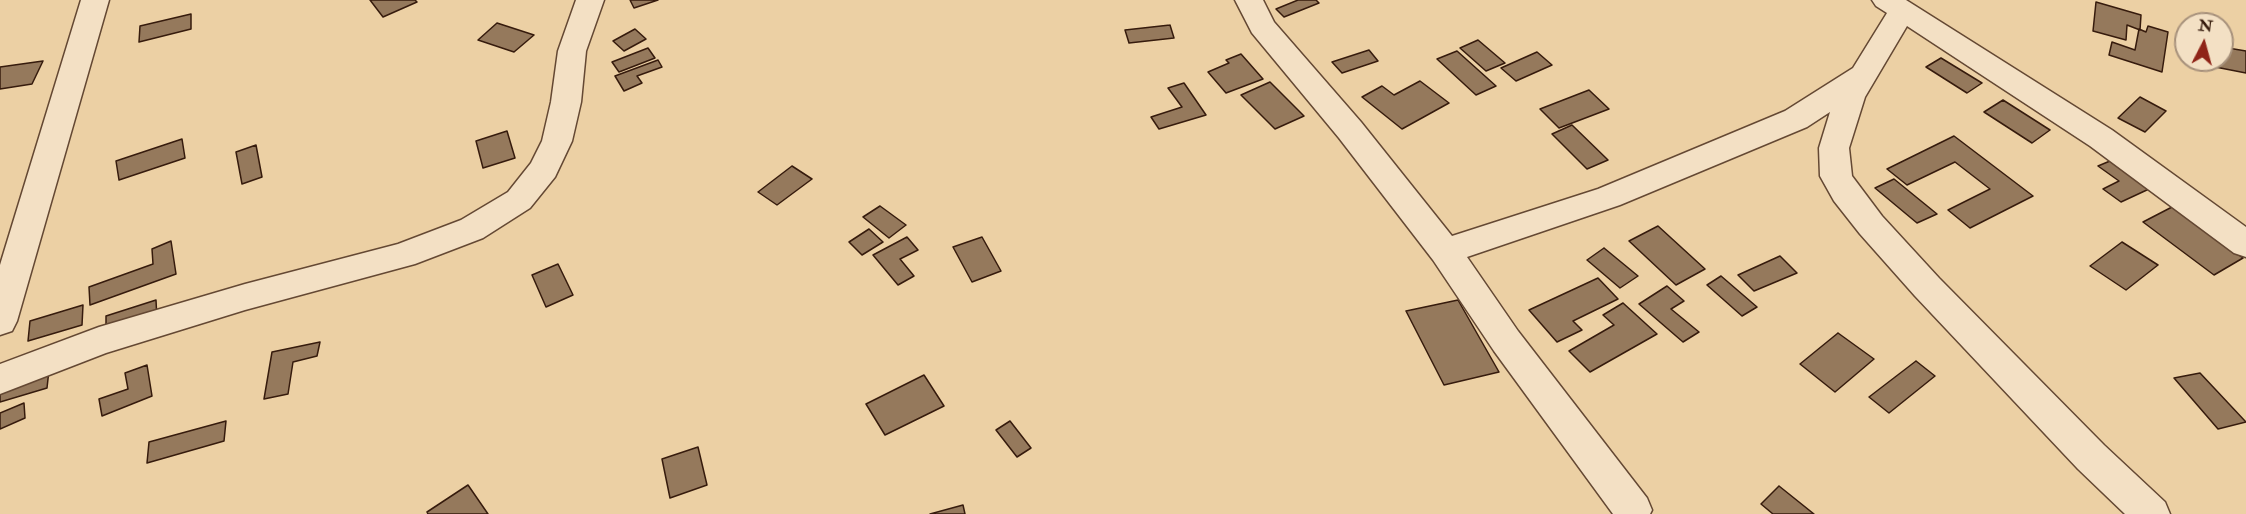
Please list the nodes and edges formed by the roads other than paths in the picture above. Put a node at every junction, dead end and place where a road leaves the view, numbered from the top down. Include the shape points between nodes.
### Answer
1 (95, 0) edge
2 (590, 0) edge
3 (1249, 0) edge
4 (1894, 5) edge
5 (1866, 71) junction
6 (2246, 244) edge
7 (1445, 251) junction
8 (0, 321) edge
9 (0, 379) edge
10 (1634, 510) dead end
11 (2151, 514) edge

1 - 8 street
2 - 9 street via 572,51 566,102 556,141 544,169 519,200 472,229 403,255 99,341
3 - 7 street via 1262,26
4 - 5 street
4 - 6 street via 2101,138
5 - 7 street via 1796,120 1609,197
5 - 11 street via 1850,97 1834,148 1836,176 1845,193 1943,304
7 - 10 street via 1506,341

